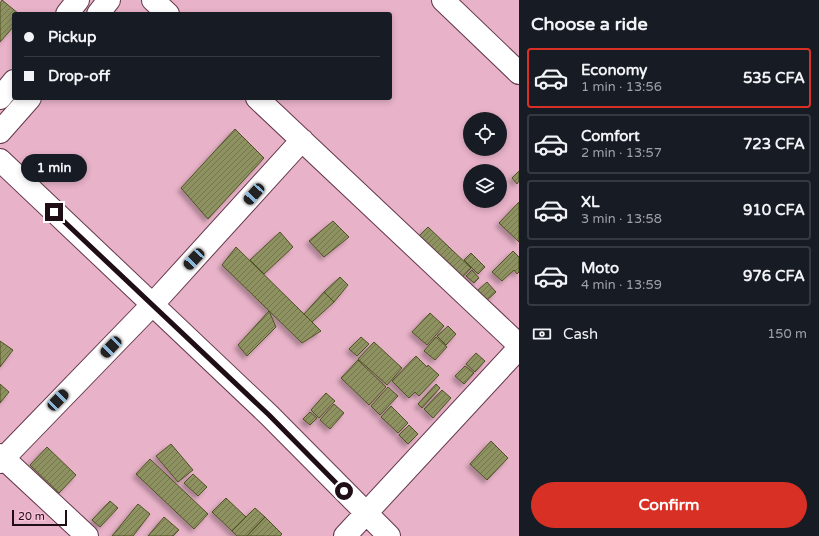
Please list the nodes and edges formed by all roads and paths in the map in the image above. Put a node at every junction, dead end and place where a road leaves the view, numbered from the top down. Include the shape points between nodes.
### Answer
1 (78, 0) edge
2 (109, 0) edge
3 (153, 0) edge
4 (443, 0) edge
5 (69, 12) edge
6 (100, 12) edge
7 (166, 12) edge
8 (519, 73) edge
9 (12, 83) edge
10 (0, 98) edge
11 (28, 100) edge
12 (259, 100) edge
13 (0, 132) edge
14 (302, 140) junction
15 (0, 160) edge
16 (152, 305) junction
17 (519, 347) edge
18 (1, 458) edge
19 (366, 513) junction
20 (87, 536) edge
21 (344, 536) edge
22 (389, 536) edge

1 - 5 street
2 - 6 street
3 - 7 street
4 - 8 street
9 - 10 street
11 - 13 street
12 - 14 street
14 - 16 street
14 - 17 street
15 - 16 street
16 - 18 street
16 - 19 street via 269,415
17 - 19 street
18 - 20 street
19 - 21 street
19 - 22 street

